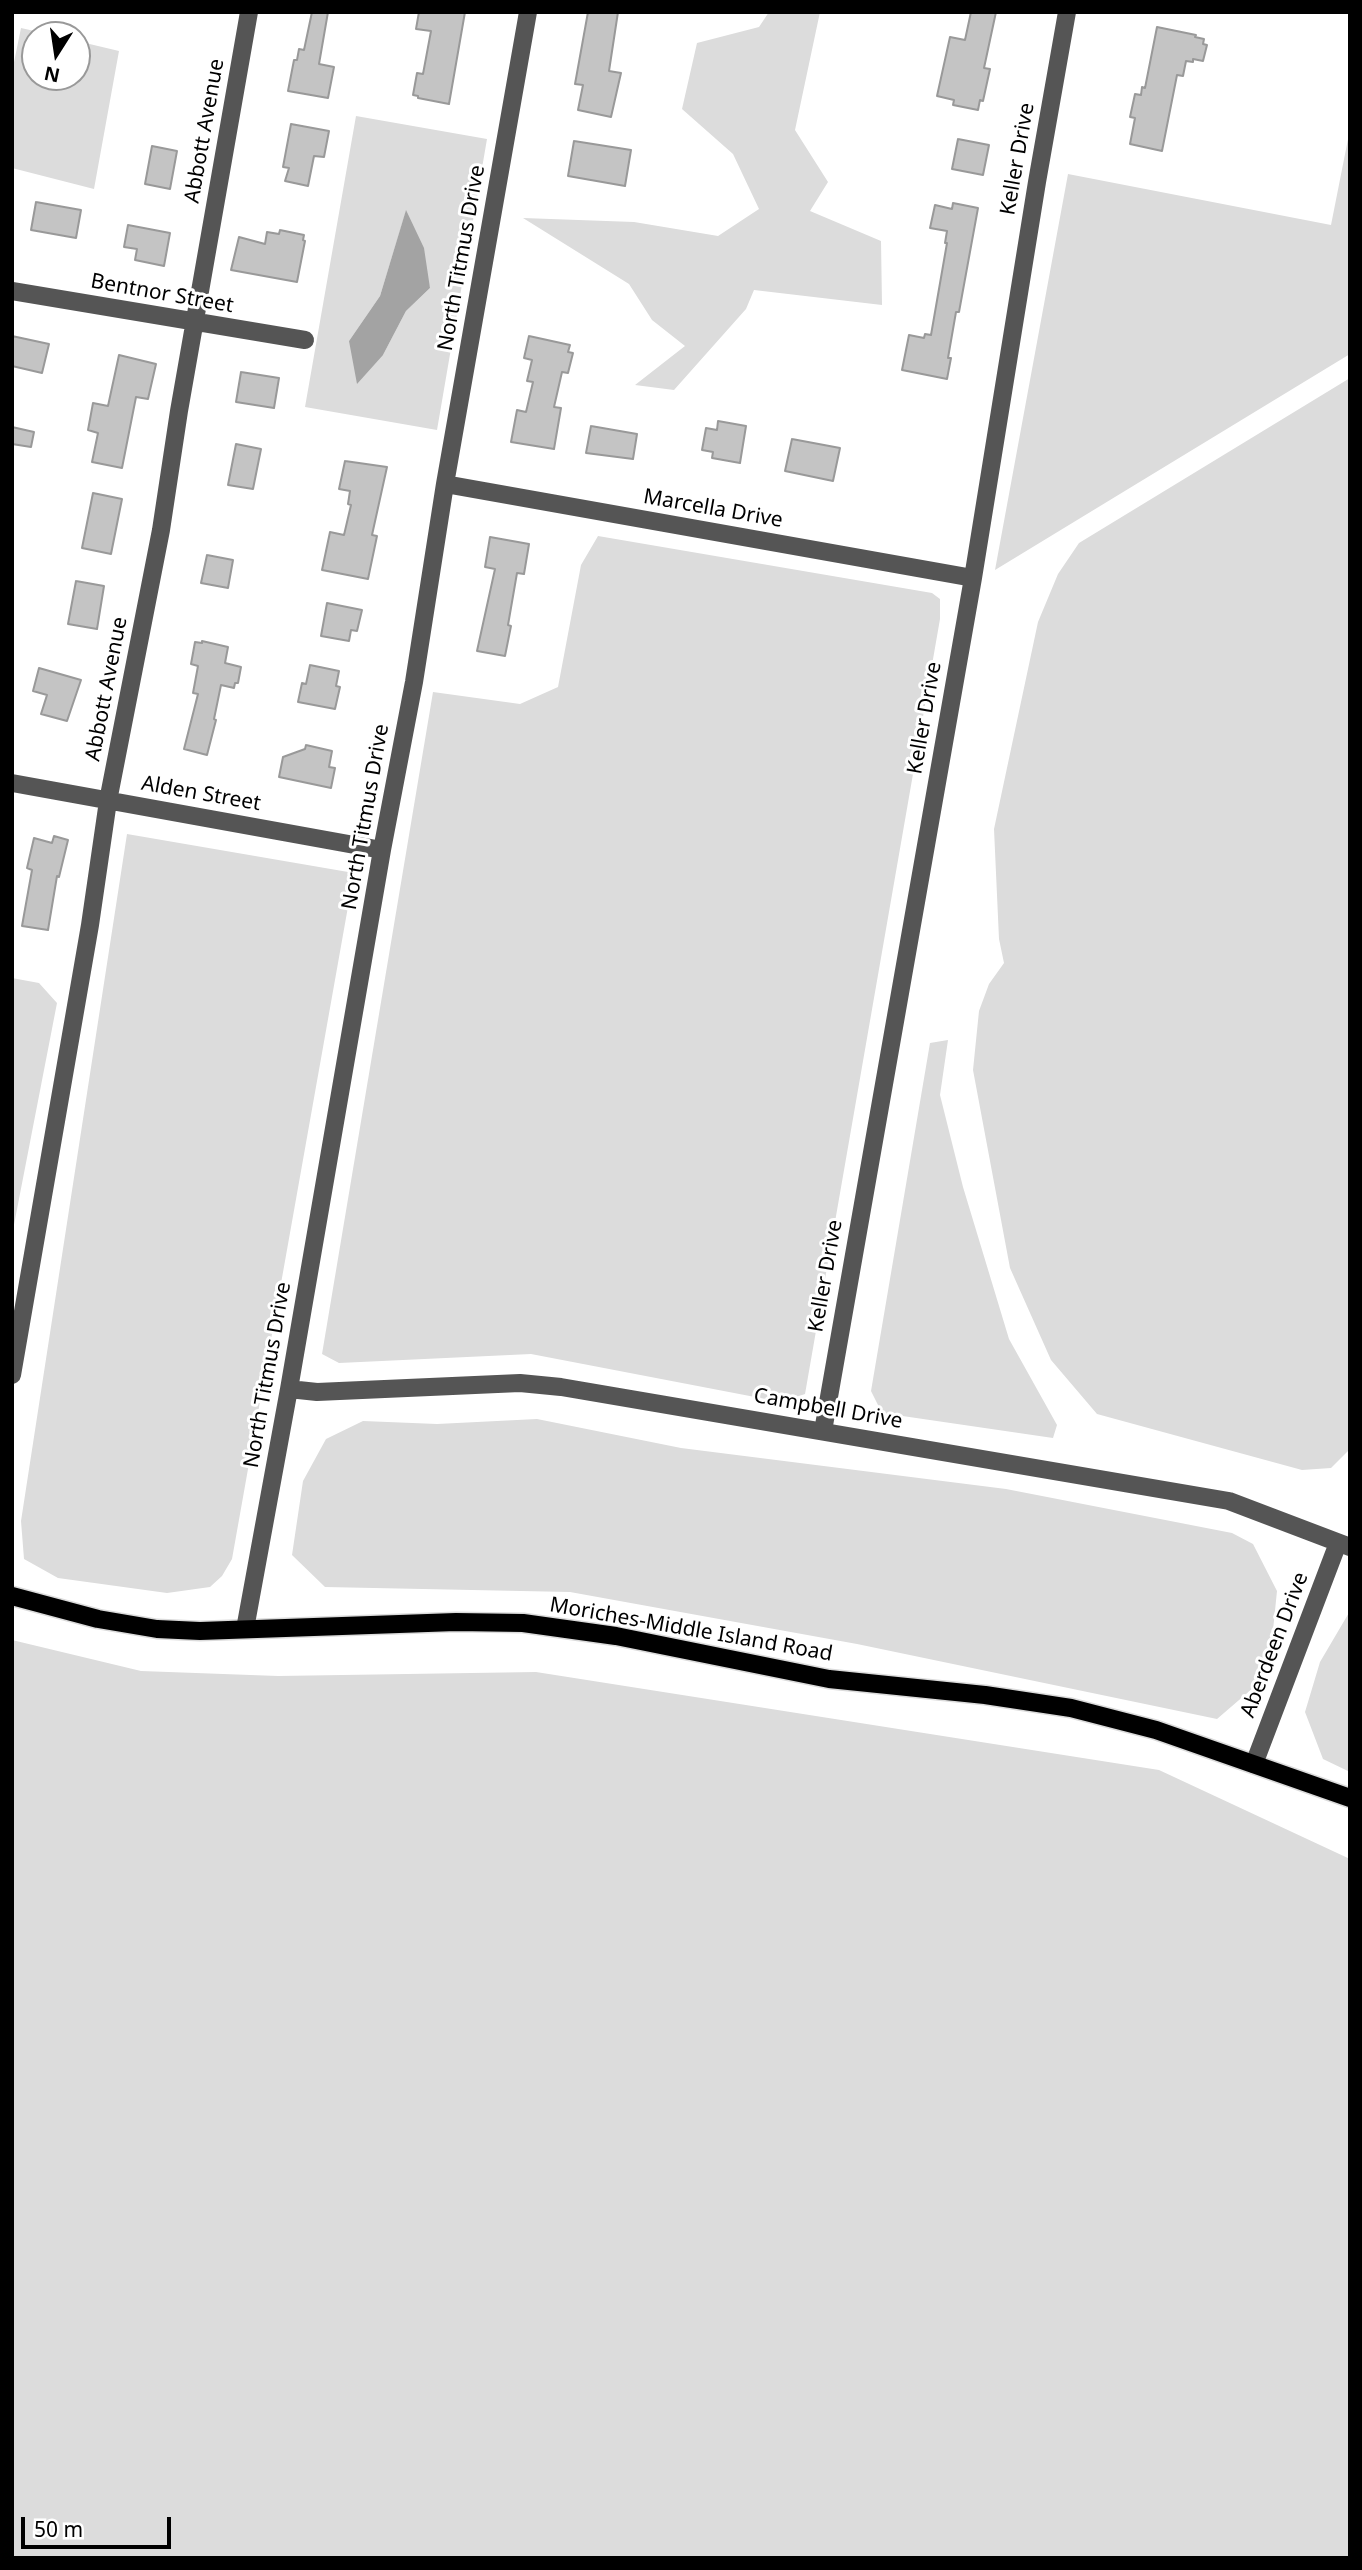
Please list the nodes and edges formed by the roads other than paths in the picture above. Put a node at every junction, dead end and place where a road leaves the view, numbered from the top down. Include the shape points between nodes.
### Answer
1 (249, 12) edge
2 (528, 12) edge
3 (1067, 12) edge
4 (12, 291) edge
5 (195, 323) junction
6 (305, 340) dead end
7 (445, 484) junction
8 (973, 578) junction
9 (12, 783) edge
10 (108, 801) junction
11 (382, 850) junction
12 (12, 1375) edge
13 (289, 1389) junction
14 (823, 1431) junction
15 (1344, 1545) edge
16 (12, 1596) edge
17 (245, 1629) junction
18 (1254, 1764) junction
19 (1350, 1798) edge

1 - 5 street, Abbott Avenue
2 - 7 street, North Titmus Drive
3 - 8 street, Keller Drive
4 - 5 street, Bentnor Street
5 - 6 street, Bentnor Street
5 - 10 street, Abbott Avenue via 161,530
7 - 8 street, Marcella Drive
7 - 11 street, North Titmus Drive
8 - 14 street, Keller Drive
9 - 10 street, Alden Street
10 - 11 street, Alden Street
10 - 12 street, Abbott Avenue
11 - 13 street, North Titmus Drive
13 - 14 street, Campbell Drive via 317,1392 520,1383
13 - 17 street, North Titmus Drive
14 - 15 street, Campbell Drive via 1229,1501
15 - 18 street, Aberdeen Drive
16 - 17 main road, Moriches-Middle Island Road via 157,1629
17 - 18 main road, Moriches-Middle Island Road via 523,1623 829,1679 1071,1708 1156,1730
18 - 19 main road, Moriches-Middle Island Road

